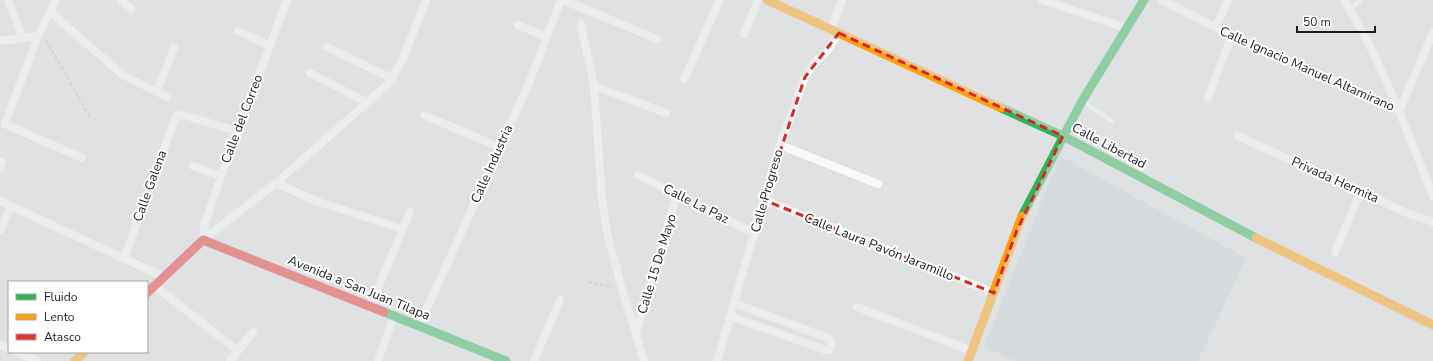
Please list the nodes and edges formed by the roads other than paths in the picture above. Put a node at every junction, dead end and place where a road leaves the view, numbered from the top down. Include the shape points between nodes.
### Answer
1 (8, 0) edge
2 (56, 0) edge
3 (122, 0) edge
4 (287, 0) edge
5 (426, 0) edge
6 (562, 0) edge
7 (720, 0) edge
8 (758, 0) edge
9 (767, 0) edge
10 (842, 0) edge
11 (1042, 0) edge
12 (1144, 0) edge
13 (1161, 0) edge
14 (1228, 0) edge
15 (1344, 0) edge
16 (1361, 0) edge
17 (131, 10) dead end
18 (1350, 10) junction
19 (50, 12) junction
20 (581, 24) dead end
21 (518, 25) dead end
22 (1216, 27) junction
23 (1126, 28) junction
24 (238, 31) dead end
25 (835, 31) junction
26 (39, 33) junction
27 (1433, 33) edge
28 (744, 34) dead end
29 (1232, 35) junction
30 (547, 37) junction
31 (23, 38) junction
32 (657, 39) dead end
33 (0, 41) edge
34 (270, 46) junction
35 (327, 47) dead end
36 (174, 48) dead end
37 (310, 74) dead end
38 (392, 79) junction
39 (684, 79) dead end
40 (594, 86) junction
41 (156, 92) junction
42 (168, 97) dead end
43 (1208, 97) dead end
44 (1082, 101) junction
45 (368, 103) junction
46 (1399, 111) junction
47 (424, 114) dead end
48 (666, 114) dead end
49 (1112, 121) dead end
50 (237, 131) junction
51 (1063, 136) junction
52 (1238, 136) dead end
53 (780, 145) junction
54 (499, 147) junction
55 (82, 158) dead end
56 (193, 166) dead end
57 (638, 174) dead end
58 (221, 176) junction
59 (276, 183) junction
60 (878, 184) dead end
61 (1361, 191) junction
62 (677, 194) junction
63 (1433, 196) edge
64 (764, 200) junction
65 (0, 201) edge
66 (11, 206) junction
67 (410, 212) dead end
68 (1433, 222) edge
69 (402, 229) junction
70 (0, 230) edge
71 (754, 234) junction
72 (203, 240) junction
73 (1335, 252) dead end
74 (124, 259) junction
75 (164, 277) junction
76 (155, 286) junction
77 (148, 292) edge
78 (994, 293) junction
79 (560, 300) dead end
80 (734, 303) junction
81 (370, 307) junction
82 (857, 307) dead end
83 (753, 310) junction
84 (394, 316) junction
85 (730, 316) junction
86 (749, 322) junction
87 (1433, 325) edge
88 (419, 326) junction
89 (253, 332) dead end
90 (636, 333) junction
91 (238, 351) junction
92 (972, 351) junction
93 (18, 353) edge
94 (83, 353) edge
95 (37, 361) edge
96 (74, 361) edge
97 (230, 361) edge
98 (378, 361) edge
99 (506, 361) edge
100 (534, 361) edge
101 (644, 361) edge
102 (717, 361) edge
103 (968, 361) edge

1 - 31 street
2 - 19 street
3 - 17 street
4 - 34 street, Calle del Correo
5 - 38 street via 402,61
6 - 30 street, Calle Industria
6 - 32 street
7 - 39 street
8 - 28 street
9 - 25 main road, Calle Libertad
10 - 25 street
11 - 23 street
12 - 23 main road
13 - 22 street, Calle Ignacio Manuel Altamirano
14 - 22 street
15 - 18 street
16 - 18 lane
18 - 46 street
19 - 26 street
19 - 41 street via 123,75
20 - 40 street
21 - 30 street
22 - 29 street, Calle Ignacio Manuel Altamirano
23 - 44 main road
24 - 34 street
25 - 51 main road, Calle Libertad
25 - 53 street, Calle Progreso via 827,51 809,69
26 - 31 street
26 - 55 street via 5,124
27 - 46 street, Calle Ignacio Manuel Altamirano
29 - 43 street
29 - 46 street, Calle Ignacio Manuel Altamirano
30 - 54 street, Calle Industria
31 - 33 street
34 - 50 street, Calle del Correo
35 - 38 street
36 - 41 street
37 - 45 street
38 - 45 street
40 - 48 street
40 - 90 street via 604,216
41 - 42 street
44 - 49 lane
44 - 51 main road
45 - 59 street
46 - 63 street
47 - 54 street
50 - 58 street, Calle del Correo
50 - 74 street, Calle Galena via 179,114 175,117
51 - 78 main road via 1023,215
51 - 87 main road, Calle Libertad via 1228,224
52 - 61 street, Privada Hermita
53 - 60 street
53 - 64 street, Calle Progreso
54 - 88 street, Calle Industria
56 - 58 street
57 - 62 street, Calle La Paz
58 - 72 street, Calle del Correo via 205,223
59 - 69 street via 316,201
59 - 72 street
61 - 68 street, Privada Hermita via 1407,213
61 - 73 street
62 - 71 street, Calle La Paz
62 - 90 street, Calle 15 De Mayo
64 - 71 street, Calle Progreso
64 - 78 street, Calle Laura Pavón Jaramillo
65 - 66 street
66 - 70 street
66 - 74 street
67 - 69 street
69 - 81 street
71 - 80 street, Calle Progreso
72 - 75 main road
72 - 81 main road, Avenida a San Juan Tilapa
74 - 75 street
75 - 76 main road
76 - 77 main road
76 - 91 street
78 - 92 main road
79 - 100 street
80 - 83 street
80 - 85 street, Calle Progreso
81 - 84 main road, Avenida a San Juan Tilapa
82 - 92 street
83 - 86 street
83 - 86 street via 828,338 832,346 825,350
84 - 88 main road, Avenida a San Juan Tilapa
84 - 98 street
85 - 86 street
85 - 102 street, Calle Progreso
88 - 99 main road, Avenida a San Juan Tilapa
89 - 91 street
90 - 101 street
91 - 97 street
92 - 103 main road
93 - 95 street
94 - 96 main road

